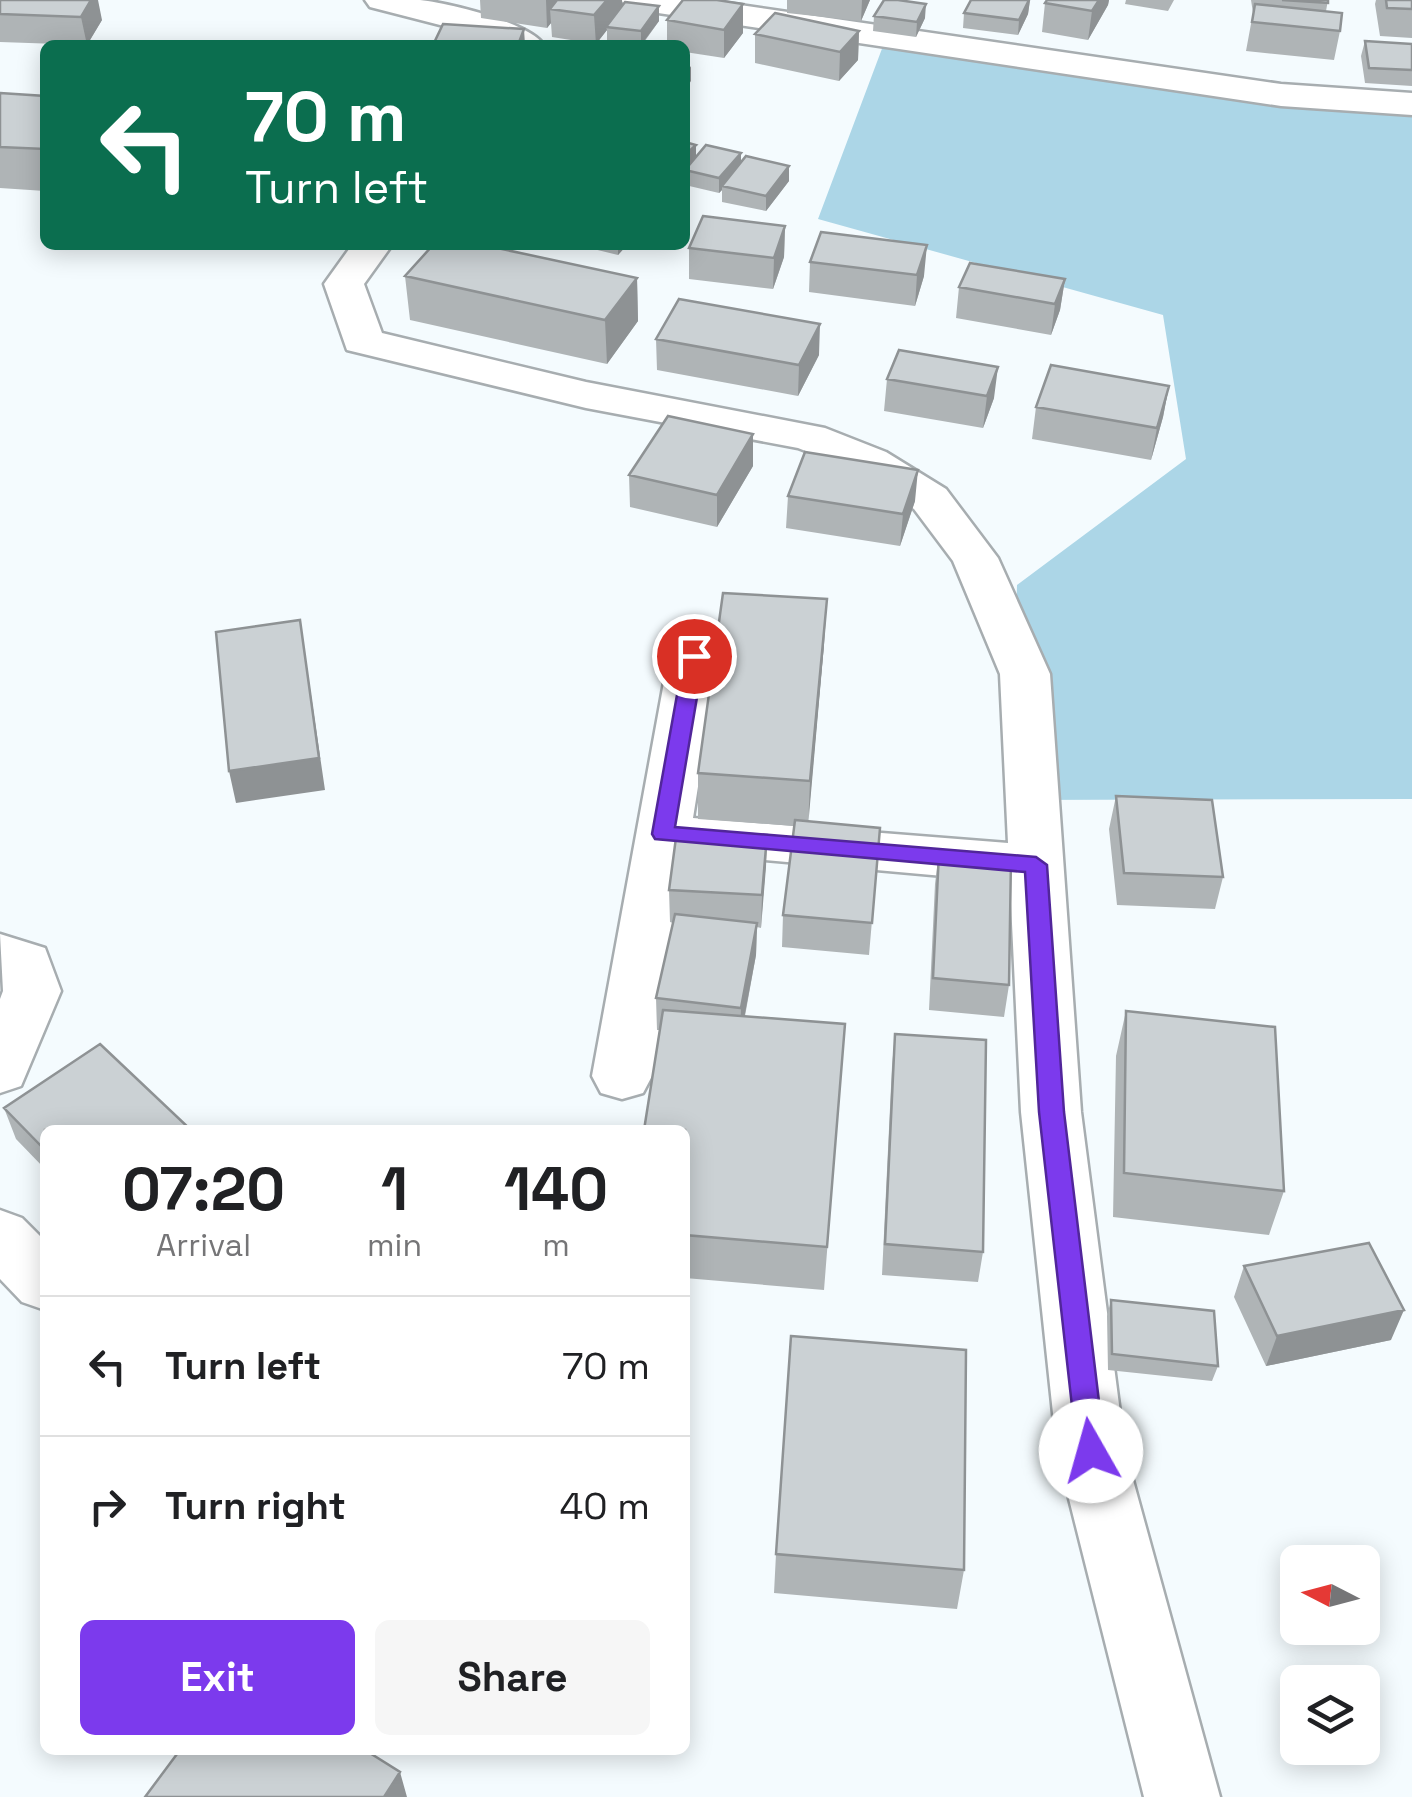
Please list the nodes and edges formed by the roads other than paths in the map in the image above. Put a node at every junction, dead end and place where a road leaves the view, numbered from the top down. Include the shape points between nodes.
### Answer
1 (382, 0) edge
2 (638, 0) edge
3 (516, 40) edge
4 (1412, 104) edge
5 (368, 250) edge
6 (694, 656) dead end
7 (663, 834) junction
8 (1036, 865) junction
9 (0, 955) edge
10 (0, 1070) edge
11 (622, 1076) dead end
12 (0, 1238) edge
13 (40, 1278) edge
14 (1182, 1797) edge

1 - 3 street
2 - 4 street via 1281,95
5 - 8 street via 344,284 362,341 810,437 870,461 930,499 976,558 1025,674
6 - 7 street
7 - 8 street
7 - 11 street
8 - 14 street via 1052,1112 1091,1451
9 - 10 street via 25,963 32,991
12 - 13 street

